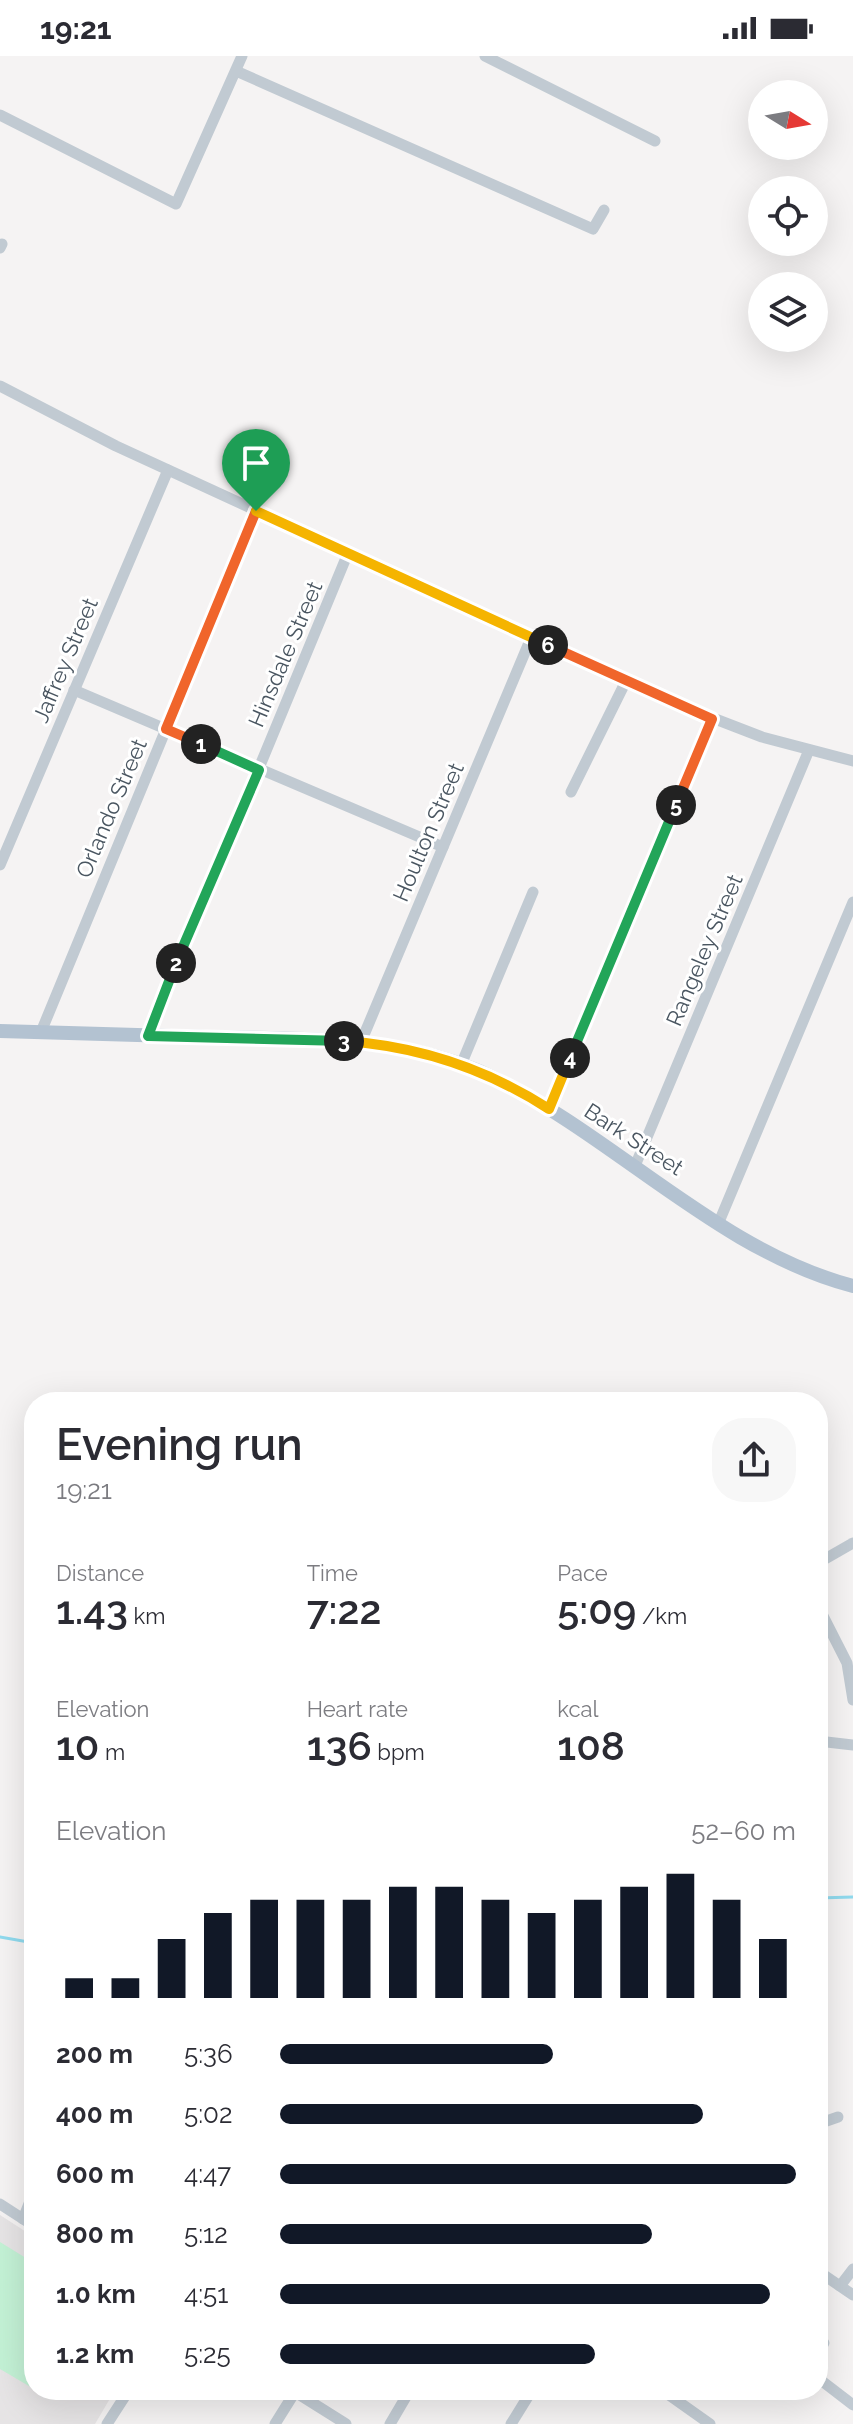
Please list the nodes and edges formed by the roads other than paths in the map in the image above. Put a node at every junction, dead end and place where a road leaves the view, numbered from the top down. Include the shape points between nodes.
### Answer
1 (242, 56) edge
2 (485, 56) edge
3 (236, 71) junction
4 (0, 115) edge
5 (655, 141) dead end
6 (604, 210) dead end
7 (0, 386) edge
8 (168, 470) junction
9 (256, 511) junction
10 (348, 553) junction
11 (531, 638) junction
12 (626, 681) junction
13 (74, 690) junction
14 (712, 719) junction
15 (166, 729) junction
16 (809, 750) junction
17 (853, 761) edge
18 (259, 770) junction
19 (571, 792) dead end
20 (443, 847) junction
21 (0, 865) edge
22 (533, 892) dead end
23 (853, 902) edge
24 (0, 1031) edge
25 (41, 1032) junction
26 (148, 1036) junction
27 (361, 1042) junction
28 (461, 1065) junction
29 (549, 1109) junction
30 (635, 1166) junction
31 (719, 1222) junction
32 (853, 1286) edge
33 (853, 1543) edge
34 (828, 1557) edge
35 (828, 1626) edge
36 (853, 1700) edge
37 (828, 1742) edge
38 (853, 1745) edge
39 (838, 2117) dead end
40 (828, 2120) edge
41 (0, 2204) edge
42 (23, 2219) edge
43 (853, 2269) edge
44 (828, 2278) edge
45 (840, 2286) junction
46 (853, 2295) edge
47 (828, 2386) edge
48 (123, 2400) edge
49 (288, 2400) edge
50 (307, 2400) edge
51 (404, 2400) edge
52 (526, 2400) edge
53 (676, 2400) edge
54 (853, 2405) edge
55 (107, 2424) edge
56 (275, 2424) edge
57 (346, 2424) edge
58 (390, 2424) edge
59 (511, 2424) edge
60 (710, 2424) edge

1 - 3 street
2 - 5 street
3 - 4 street via 176,204
3 - 6 street via 593,229
7 - 8 street
8 - 9 street
8 - 13 street, Jaffrey Street
9 - 10 street
9 - 15 street, Orlando Street
10 - 11 street
10 - 18 street, Hinsdale Street
11 - 12 street
11 - 20 street, Houlton Street
12 - 14 street
12 - 19 street
13 - 15 street
13 - 21 street, Jaffrey Street
14 - 16 street
14 - 29 street
15 - 18 street
15 - 25 street, Orlando Street
16 - 17 street
16 - 30 street, Rangeley Street
18 - 20 street
18 - 26 street, Hinsdale Street
20 - 27 street, Houlton Street
22 - 28 street
23 - 31 street
24 - 25 main road, Bark Street
25 - 26 main road, Bark Street
26 - 27 main road, Bark Street
27 - 28 main road, Bark Street
28 - 29 main road, Bark Street
29 - 30 main road, Bark Street
30 - 31 main road, Bark Street
31 - 32 main road, Bark Street via 780,1260
33 - 34 street
35 - 36 street via 847,1663
37 - 38 street
39 - 40 street
41 - 42 street
43 - 45 street
44 - 45 street
45 - 46 street
47 - 54 street
48 - 55 street
49 - 56 street
50 - 57 street
51 - 58 street
52 - 59 street
53 - 60 street

